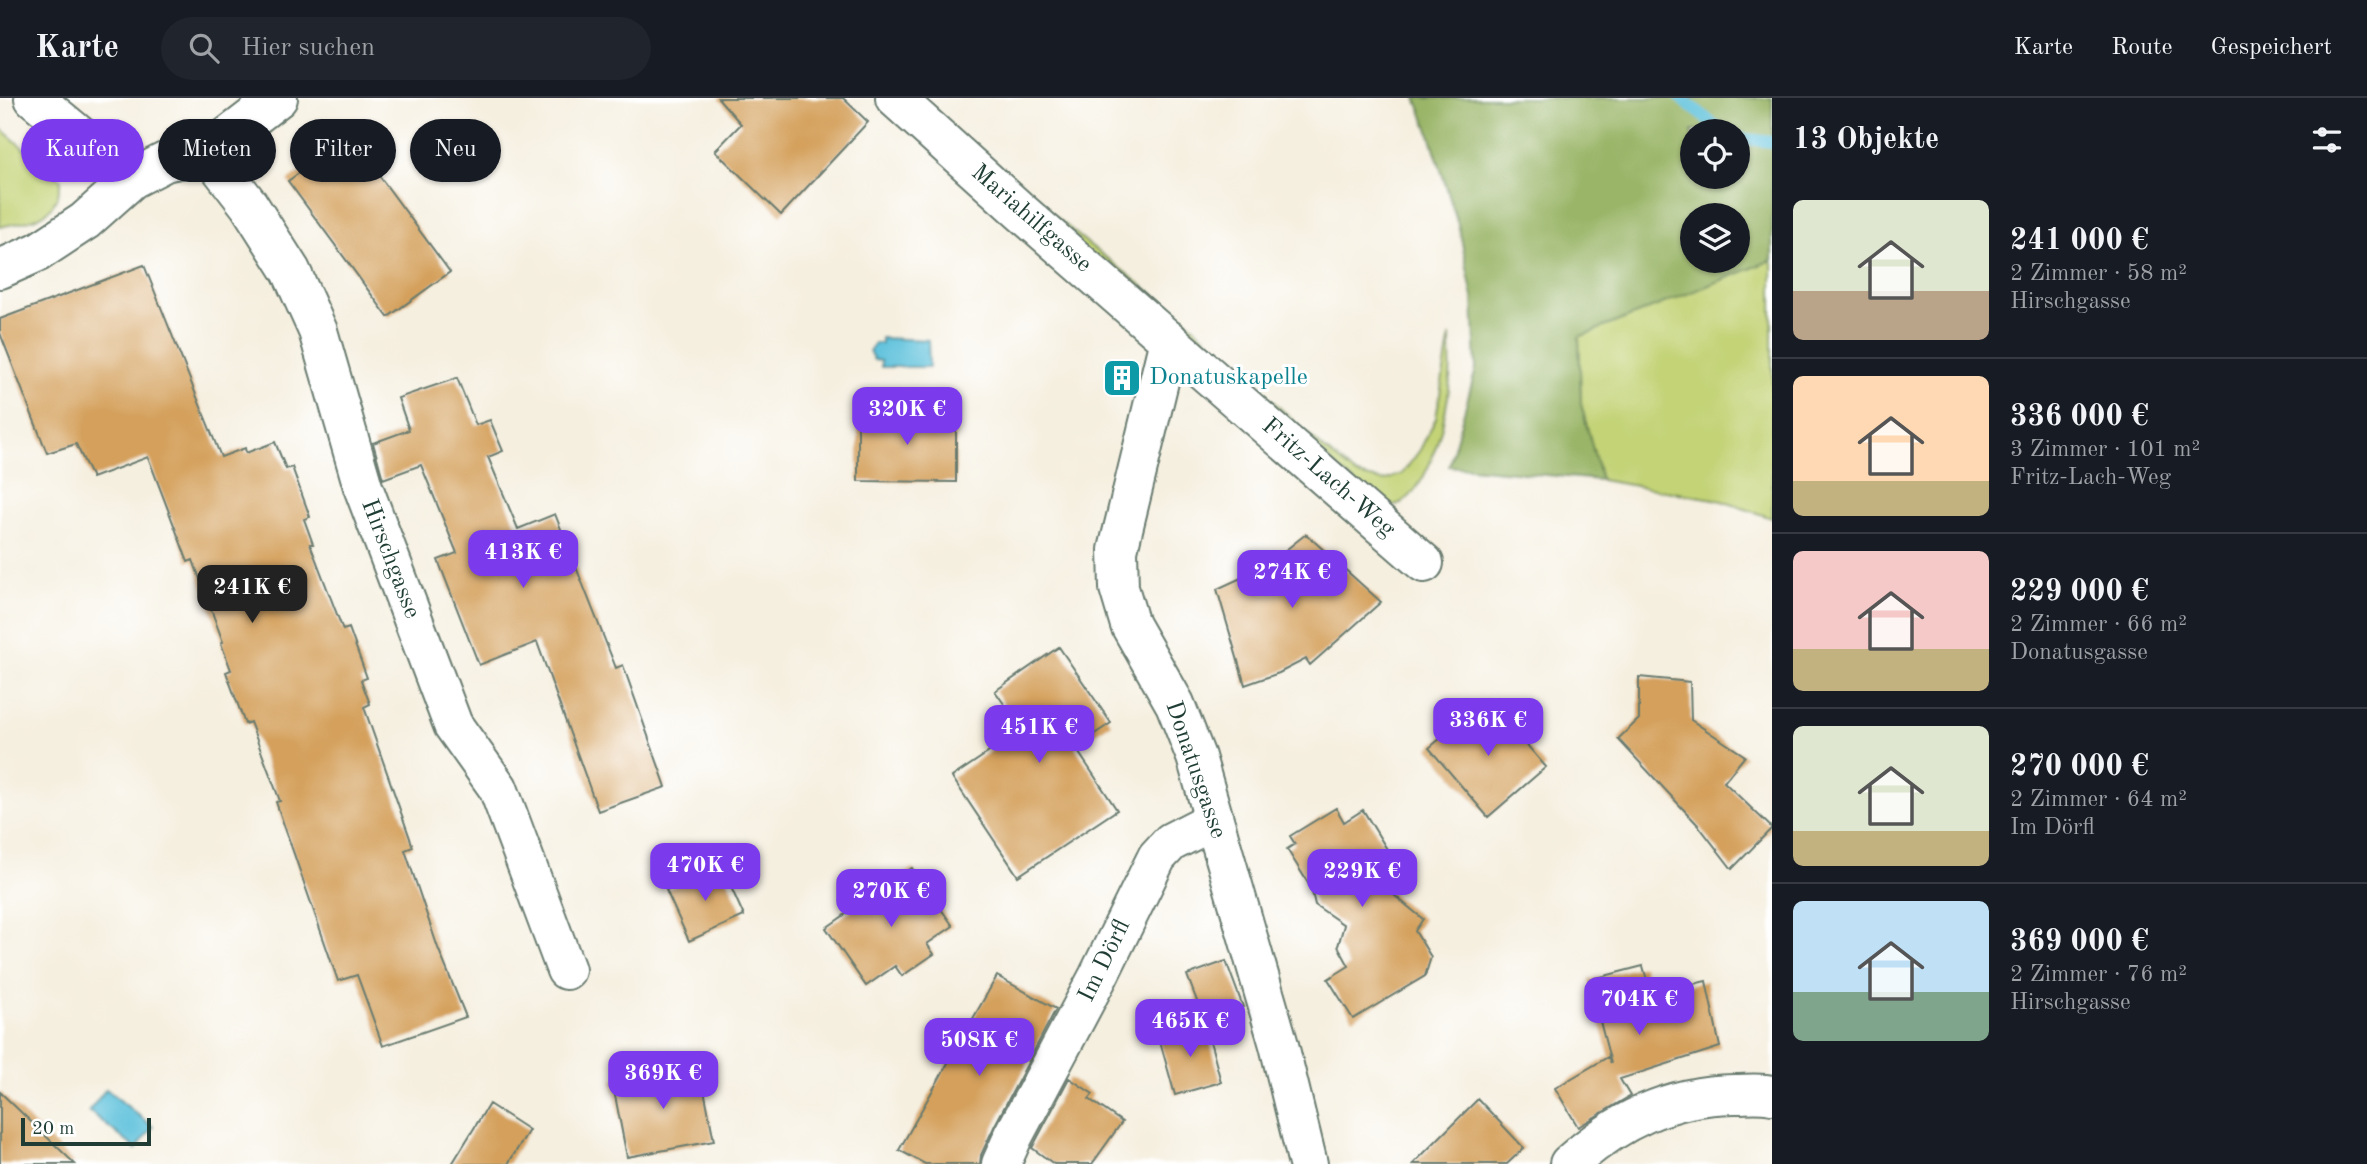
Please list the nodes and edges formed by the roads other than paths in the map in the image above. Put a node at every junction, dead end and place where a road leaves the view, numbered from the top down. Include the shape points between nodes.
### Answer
1 (34, 98) edge
2 (278, 98) edge
3 (895, 98) edge
4 (59, 119) edge
5 (251, 119) edge
6 (128, 182) edge
7 (231, 182) edge
8 (0, 269) edge
9 (1169, 340) junction
10 (1424, 563) dead end
11 (1214, 820) junction
12 (566, 970) dead end
13 (1772, 1095) edge
14 (1001, 1164) edge
15 (1308, 1164) edge
16 (1569, 1164) edge

1 - 4 street
2 - 5 street
3 - 9 street, Mariahilfgasse
6 - 8 street via 73,229
7 - 12 street, Hirschgasse via 291,271 318,331 363,487 453,725 498,788
9 - 10 street, Fritz-Lach-Weg
9 - 11 street, Donatusgasse via 1118,550 1119,588 1130,625 1175,704
11 - 14 street, Im Dörfl via 1171,842 1157,857
11 - 15 street, Donatusgasse
13 - 16 street via 1704,1095 1649,1110 1594,1141

